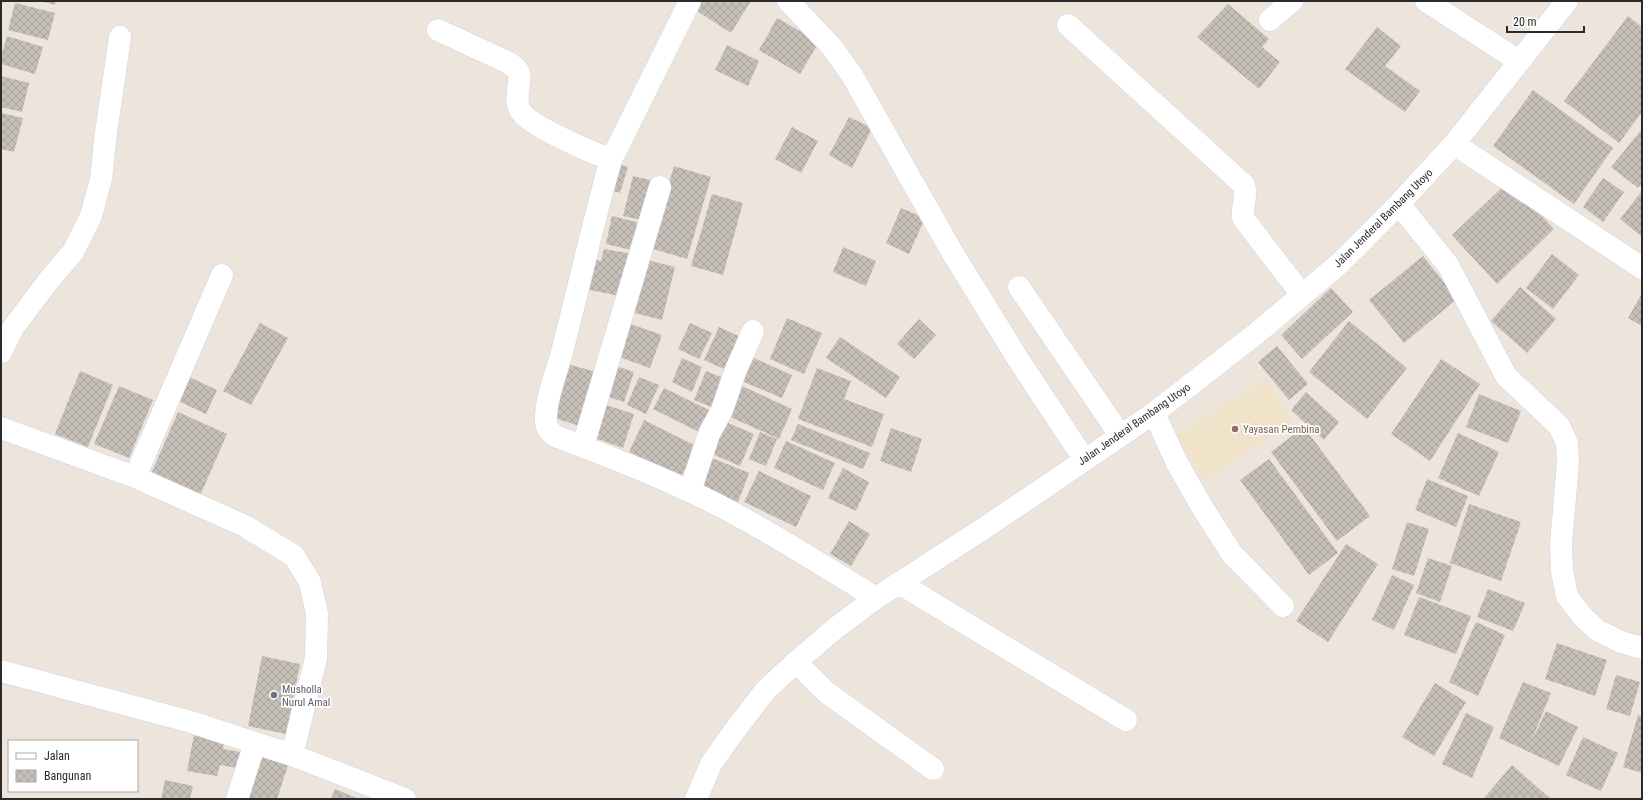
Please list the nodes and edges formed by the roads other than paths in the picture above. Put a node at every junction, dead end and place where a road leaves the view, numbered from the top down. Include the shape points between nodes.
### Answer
1 (690, 1) edge
2 (788, 1) edge
3 (1292, 1) edge
4 (1426, 1) edge
5 (1566, 1) edge
6 (1270, 20) dead end
7 (1068, 25) dead end
8 (438, 30) dead end
9 (120, 37) dead end
10 (1519, 61) junction
11 (1454, 144) junction
12 (611, 160) junction
13 (660, 187) dead end
14 (1398, 204) junction
15 (1642, 268) edge
16 (222, 275) dead end
17 (1019, 287) dead end
18 (1302, 295) junction
19 (753, 330) dead end
20 (1, 352) edge
21 (1154, 413) junction
22 (1, 428) edge
23 (1120, 435) junction
24 (583, 446) junction
25 (1084, 459) junction
26 (135, 477) junction
27 (690, 491) junction
28 (899, 583) junction
29 (876, 598) junction
30 (1283, 606) dead end
31 (1642, 648) edge
32 (796, 662) junction
33 (1, 671) edge
34 (1126, 720) dead end
35 (255, 743) junction
36 (292, 755) junction
37 (933, 769) dead end
38 (237, 799) edge
39 (404, 799) edge
40 (696, 799) edge

1 - 12 street
2 - 25 street via 832,47 853,77 952,252
3 - 6 street
4 - 10 street
5 - 10 street, Jalan Jenderal Bambang Utoyo
7 - 18 street via 1244,185 1247,192 1241,210 1243,218
8 - 12 street via 509,63 518,70 520,76 517,100 520,110 528,118 555,135
9 - 20 street via 101,179 91,216 73,252 48,280 13,328
10 - 11 street, Jalan Jenderal Bambang Utoyo
11 - 14 street, Jalan Jenderal Bambang Utoyo
11 - 15 street
12 - 24 street via 546,410 548,430 555,436
13 - 24 street
14 - 18 street, Jalan Jenderal Bambang Utoyo via 1340,263
14 - 31 street via 1448,265 1506,376 1559,426 1567,443 1568,463 1561,544 1562,571 1567,596 1597,630 1621,642
16 - 26 street
17 - 23 street
18 - 21 street, Jalan Jenderal Bambang Utoyo
19 - 27 street via 722,410 709,434
21 - 23 street, Jalan Jenderal Bambang Utoyo
21 - 30 street via 1202,507 1232,554
22 - 26 street
23 - 25 street, Jalan Jenderal Bambang Utoyo
24 - 27 street
25 - 28 street, Jalan Jenderal Bambang Utoyo
26 - 36 street via 245,526 294,556 310,582 317,614 316,658
27 - 29 street via 750,522
28 - 29 street, Jalan Jenderal Bambang Utoyo
28 - 34 street
29 - 32 street, Jalan Jenderal Bambang Utoyo
32 - 37 street via 826,692
32 - 40 street, Jalan Jenderal Bambang Utoyo via 765,691 732,734 711,764
33 - 35 street via 191,722
35 - 36 street
35 - 38 street
36 - 39 street

